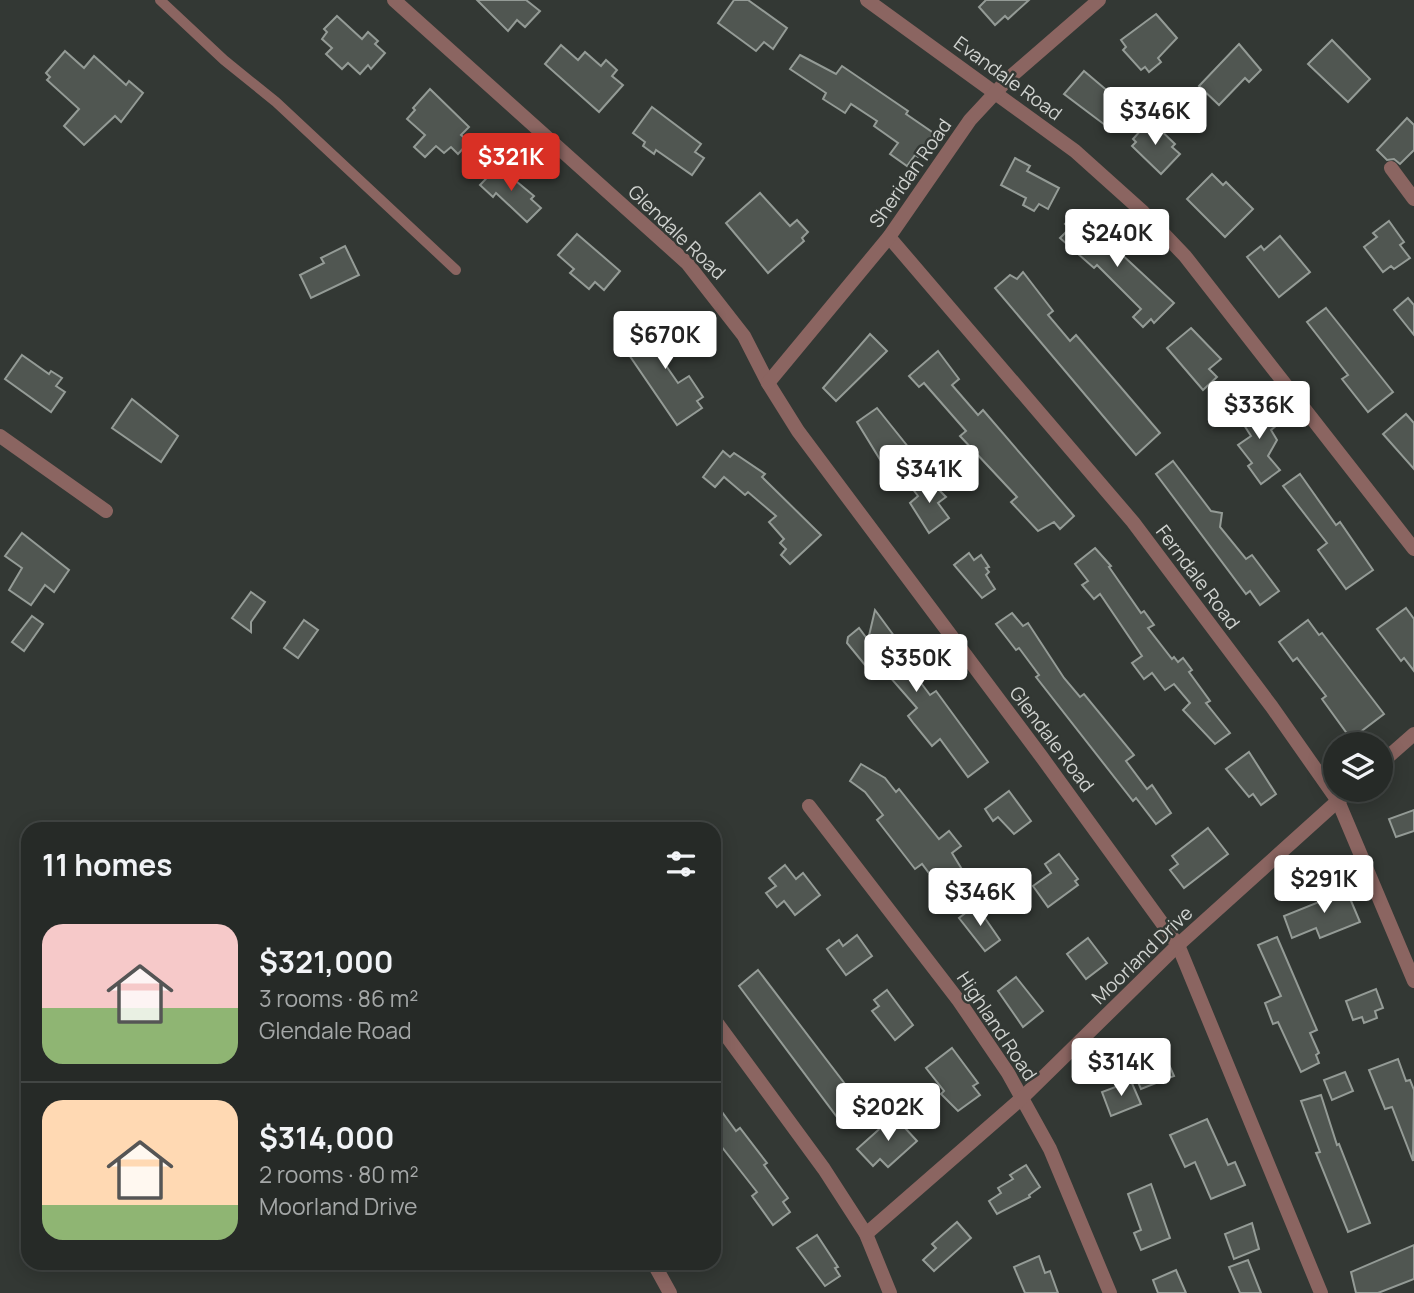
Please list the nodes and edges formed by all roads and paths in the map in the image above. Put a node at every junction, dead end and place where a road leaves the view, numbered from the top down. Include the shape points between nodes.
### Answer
1 (160, 0) edge
2 (394, 0) edge
3 (867, 0) edge
4 (1100, 0) edge
5 (996, 92) junction
6 (1391, 167) dead end
7 (1414, 199) edge
8 (890, 237) junction
9 (456, 270) dead end
10 (768, 383) junction
11 (0, 436) edge
12 (106, 511) dead end
13 (1414, 549) edge
14 (1414, 734) edge
15 (1393, 753) edge
16 (1323, 780) edge
17 (1337, 802) edge
18 (1338, 802) edge
19 (809, 806) dead end
20 (1178, 945) junction
21 (1414, 981) edge
22 (721, 1029) edge
23 (1022, 1098) junction
24 (866, 1234) junction
25 (657, 1270) edge
26 (670, 1293) edge
27 (890, 1293) edge
28 (1110, 1293) edge
29 (1321, 1293) edge

1 - 9 lane
2 - 10 street, Glendale Road via 687,262 744,336
3 - 5 street, Evandale Road
4 - 5 street, Sheridan Road
5 - 8 street, Sheridan Road via 970,120
5 - 13 street, Evandale Road via 1075,151 1185,256
6 - 7 street
8 - 10 street, Sheridan Road
8 - 16 street, Ferndale Road via 1133,522
10 - 20 street, Glendale Road via 798,431
11 - 12 street
14 - 15 street
17 - 20 street, Moorland Drive
18 - 21 street, Ferndale Road
19 - 23 street, Highland Road via 959,1001
20 - 23 street, Moorland Drive
20 - 29 street, Glendale Road
22 - 24 street
23 - 24 street, Moorland Drive
23 - 28 street, Highland Road via 1050,1149
24 - 27 street
25 - 26 street

